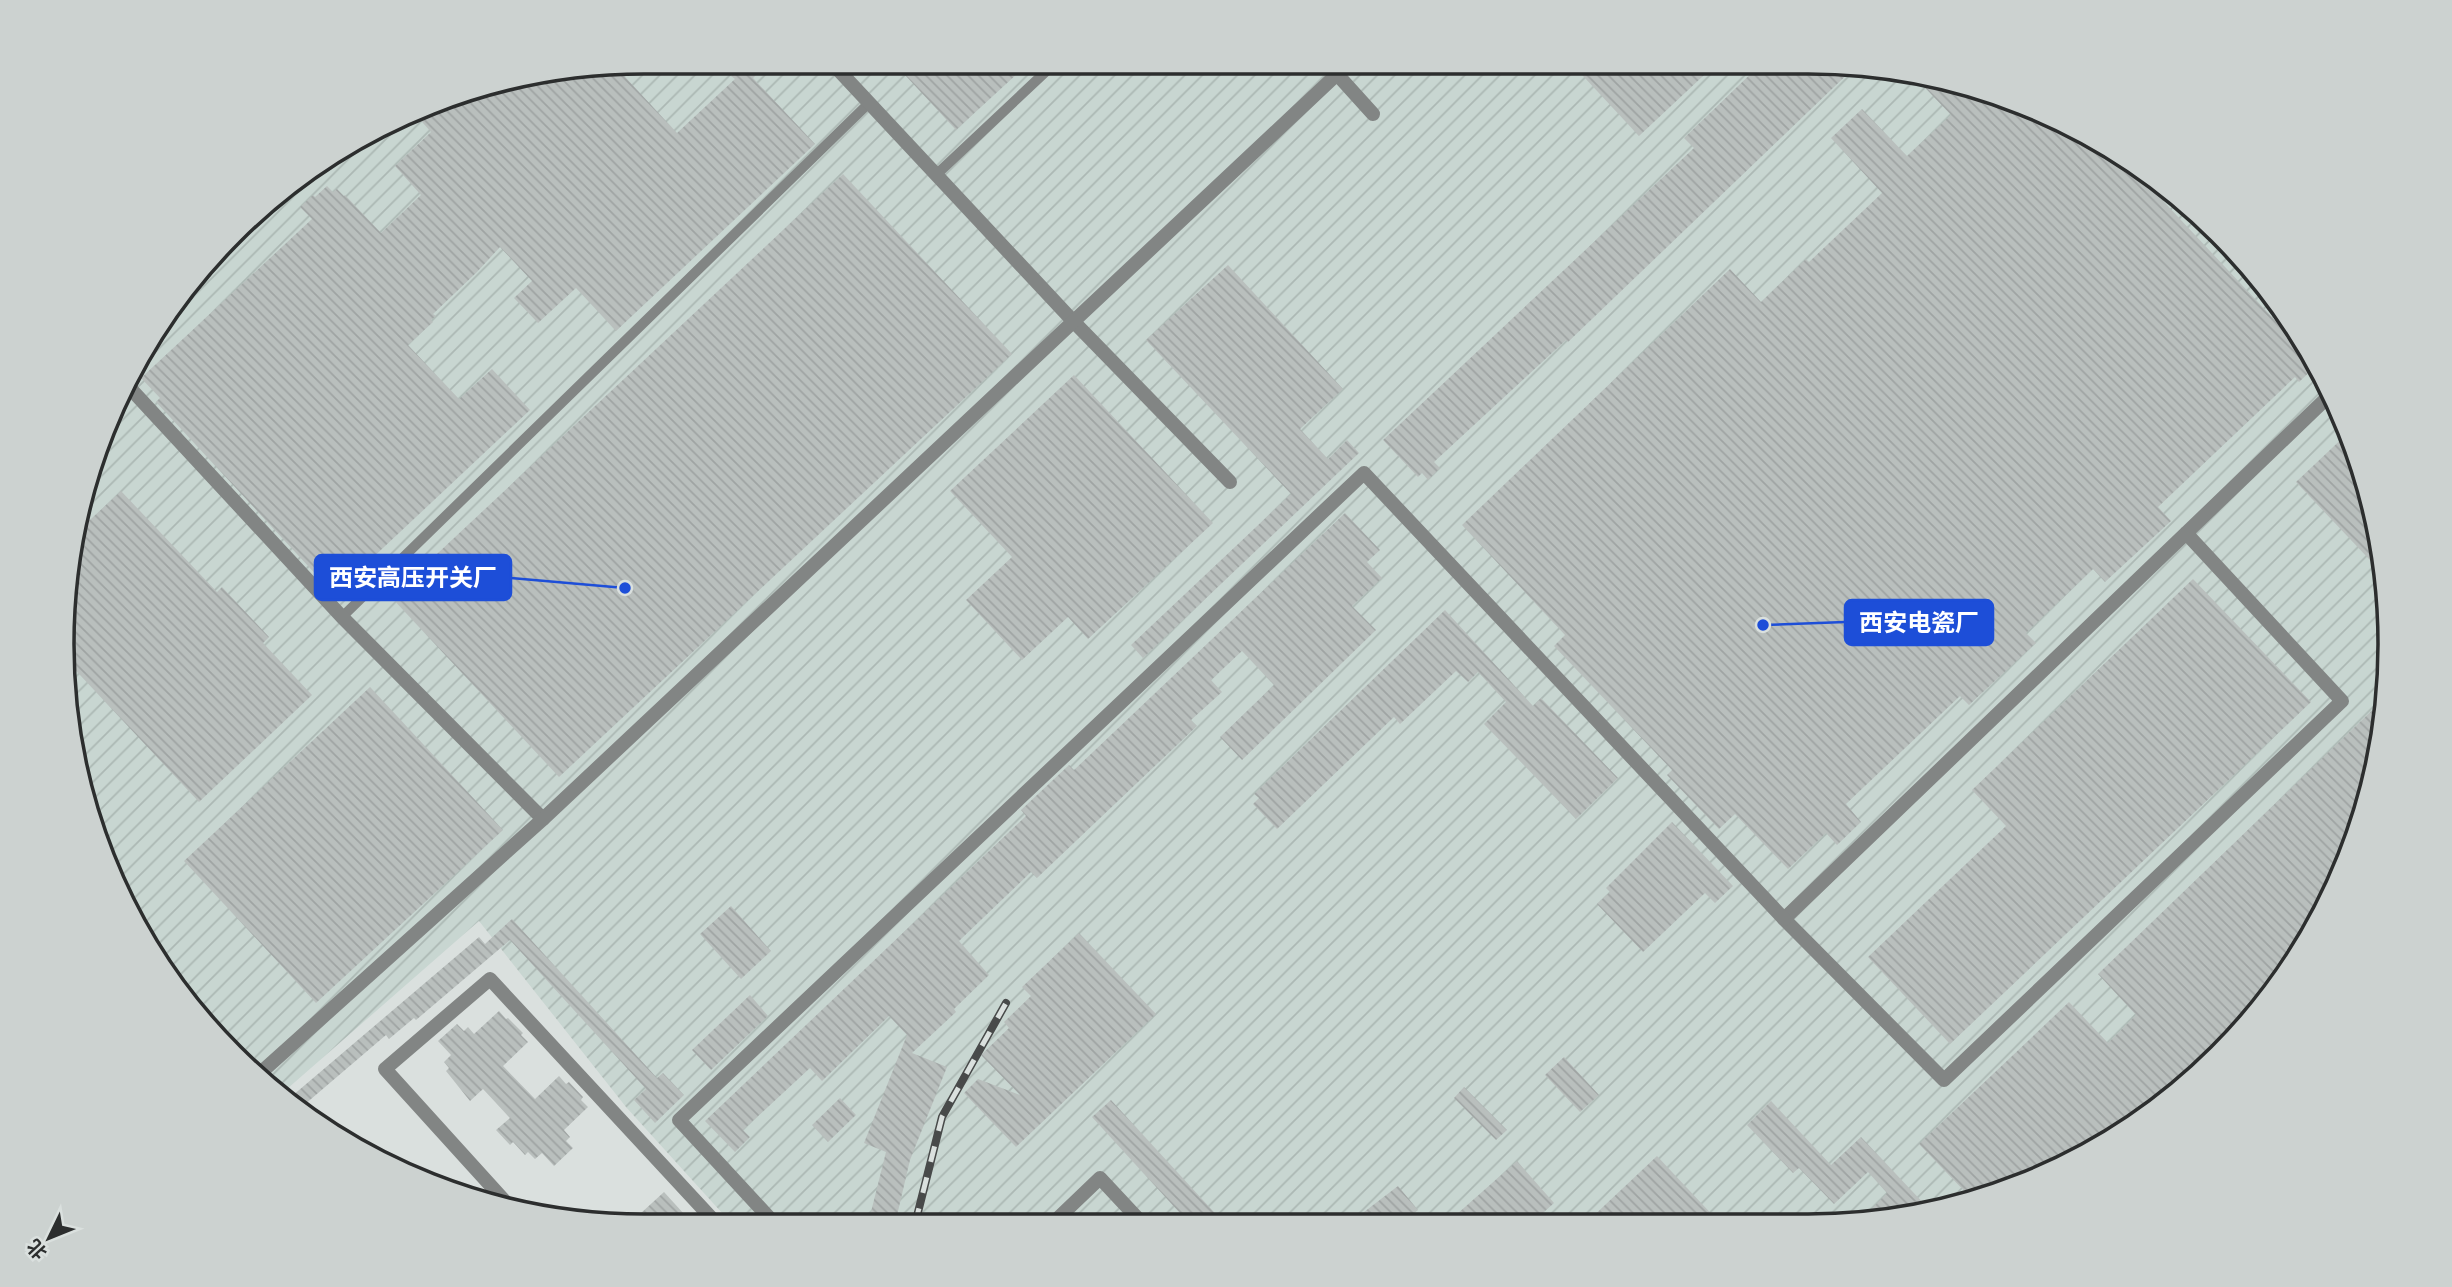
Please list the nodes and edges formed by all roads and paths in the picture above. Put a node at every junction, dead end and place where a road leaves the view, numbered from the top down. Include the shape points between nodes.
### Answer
1 (842, 74) edge
2 (1043, 74) edge
3 (1336, 74) edge
4 (1338, 74) edge
5 (869, 103) junction
6 (1373, 114) dead end
7 (937, 174) junction
8 (1073, 321) junction
9 (132, 391) edge
10 (2324, 401) edge
11 (1230, 482) dead end
12 (2186, 533) junction
13 (342, 617) junction
14 (543, 819) junction
15 (1784, 919) junction
16 (265, 1069) edge
17 (499, 1195) edge
18 (708, 1214) edge
19 (766, 1214) edge
20 (1062, 1214) edge
21 (1134, 1214) edge

1 - 5 street
2 - 7 lane
3 - 8 street
4 - 6 street
5 - 7 street
5 - 13 lane
7 - 8 street
8 - 11 street
8 - 14 street
9 - 13 street
10 - 12 street
12 - 15 street
12 - 15 street via 2342,701 1944,1080
13 - 14 street
14 - 16 street
15 - 19 street via 1364,472 679,1120
17 - 18 street via 385,1069 490,979
20 - 21 street via 1100,1178

